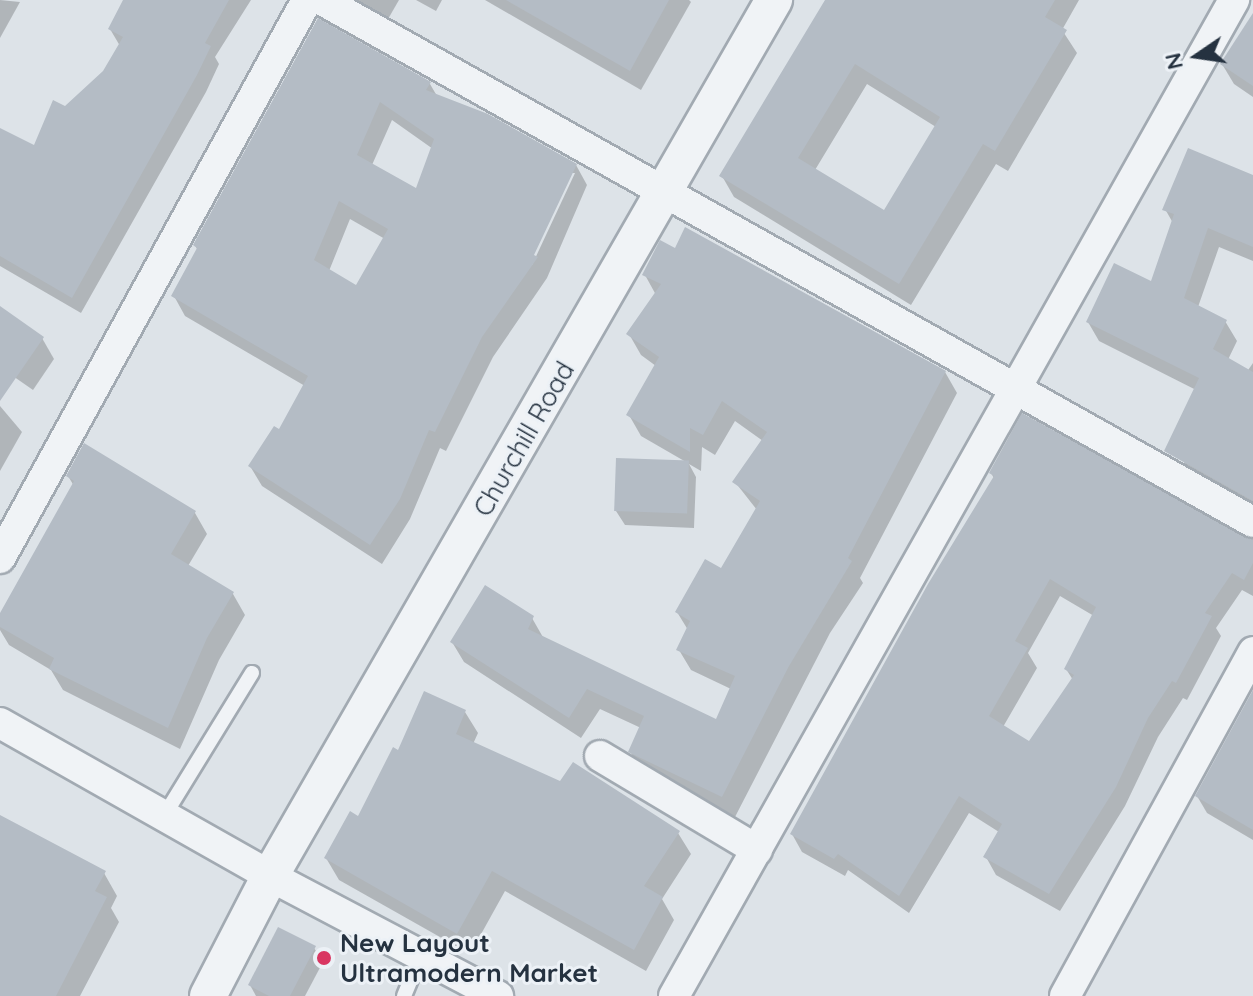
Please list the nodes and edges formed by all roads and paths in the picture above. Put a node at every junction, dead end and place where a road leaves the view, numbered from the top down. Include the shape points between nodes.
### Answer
1 (307, 0) edge
2 (322, 0) edge
3 (774, 0) edge
4 (1234, 0) edge
5 (666, 195) junction
6 (1016, 391) junction
7 (1253, 522) edge
8 (0, 558) edge
9 (1253, 652) edge
10 (252, 673) dead end
11 (0, 723) edge
12 (600, 756) dead end
13 (164, 816) junction
14 (757, 850) junction
15 (270, 876) junction
16 (421, 955) junction
17 (208, 996) edge
18 (404, 996) edge
19 (498, 996) edge
20 (674, 996) edge
21 (1065, 996) edge

1 - 8 street
2 - 5 street
3 - 5 street, Churchill Road
4 - 6 street
5 - 6 street
5 - 15 street, Churchill Road
6 - 7 street
6 - 14 street
9 - 21 street
10 - 13 lane
11 - 13 street
12 - 14 street
13 - 15 street
14 - 20 street
15 - 16 street
15 - 17 street, Churchill Road
16 - 18 lane
16 - 19 street

